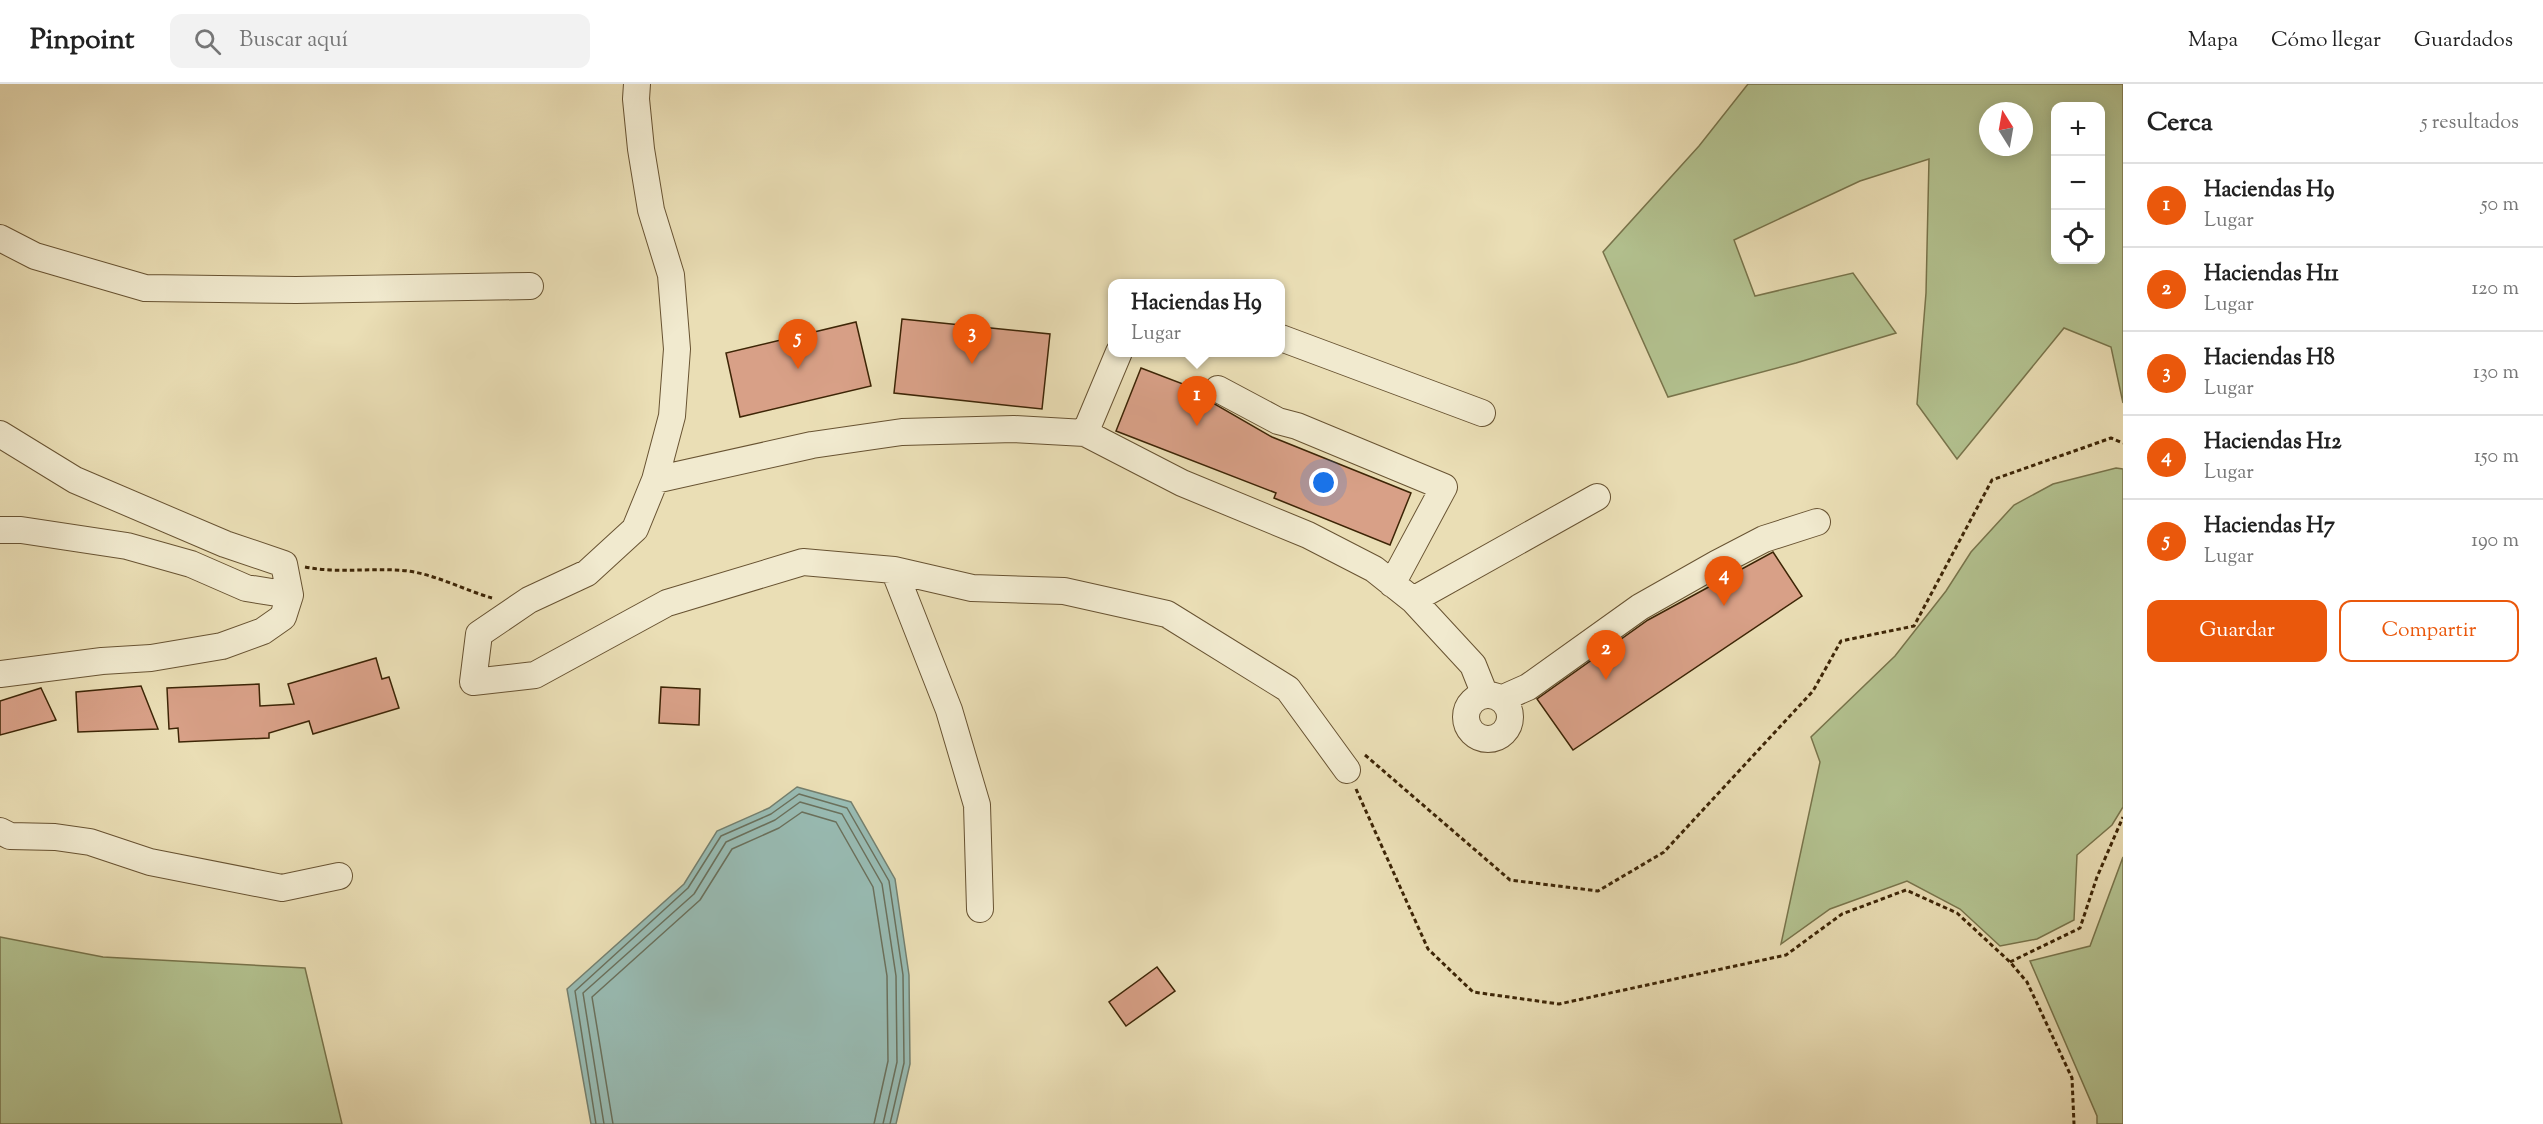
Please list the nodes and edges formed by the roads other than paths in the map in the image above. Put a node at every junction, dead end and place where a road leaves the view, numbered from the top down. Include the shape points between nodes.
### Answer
1 (637, 84) edge
2 (0, 238) edge
3 (530, 286) dead end
4 (1285, 339) edge
5 (1117, 357) edge
6 (1218, 389) dead end
7 (1482, 413) dead end
8 (1085, 433) junction
9 (0, 434) edge
10 (655, 480) junction
11 (1597, 497) dead end
12 (1817, 522) dead end
13 (0, 530) edge
14 (894, 570) junction
15 (1392, 584) junction
16 (290, 596) junction
17 (1413, 600) junction
18 (0, 674) edge
19 (1353, 760) road end
20 (0, 831) edge
21 (339, 876) dead end
22 (980, 909) dead end

1 - 10 street via 641,149 651,210 671,275 677,349 672,416
2 - 3 street via 35,256 145,288
4 - 7 street
5 - 8 street
6 - 15 street via 1278,421 1444,487
8 - 10 street via 1014,429 902,432 812,445
8 - 15 street via 1182,483 1308,535 1374,569
9 - 16 street via 75,480 225,544 284,564
10 - 14 street via 635,529 587,573 530,600 479,634 473,682 535,675 667,603 803,562
11 - 17 street
12 - 17 street via 1764,539 1716,564 1640,607 1528,687 1493,697 1473,665
13 - 16 street via 127,546 191,564 246,588
14 - 19 street via 972,588 1064,591 1167,614 1288,689
14 - 22 street via 950,710 977,805
15 - 17 street
16 - 18 street via 283,617 263,631 222,646 151,658
20 - 21 street via 10,836 90,842 150,861 282,888

